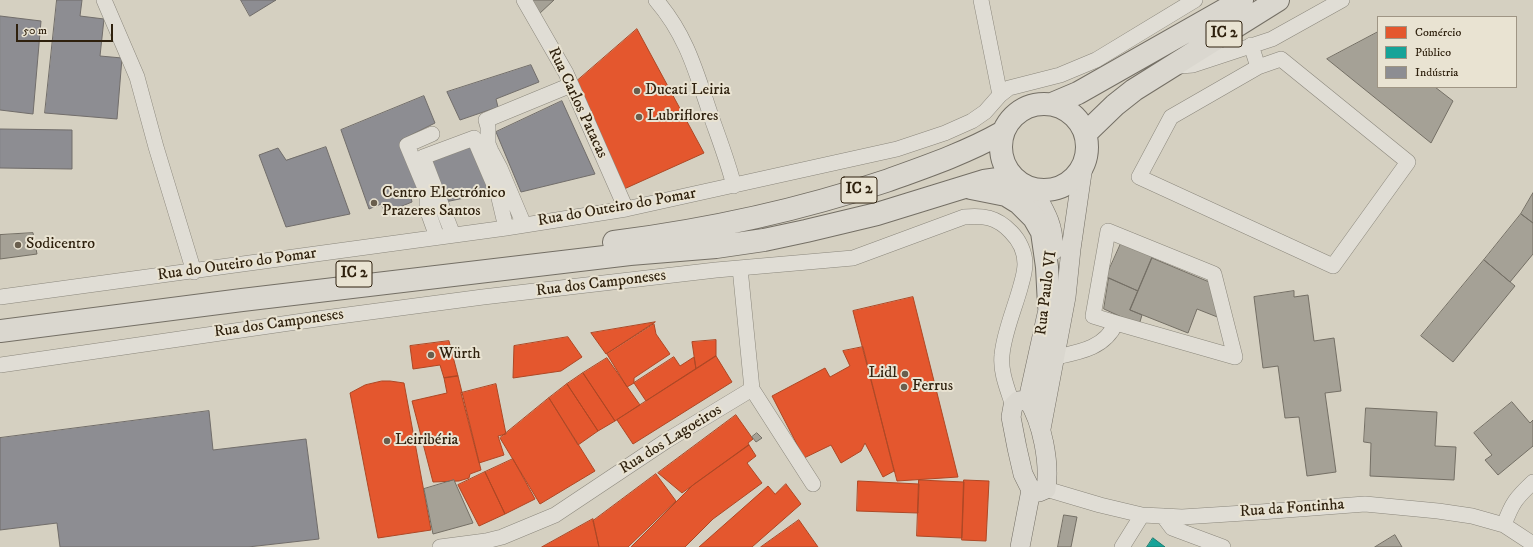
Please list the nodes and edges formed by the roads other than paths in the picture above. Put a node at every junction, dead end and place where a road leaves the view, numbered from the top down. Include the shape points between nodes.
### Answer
1 (104, 0) edge
2 (524, 0) edge
3 (656, 0) edge
4 (981, 0) edge
5 (1195, 0) edge
6 (1242, 0) edge
7 (1278, 0) edge
8 (1342, 0) edge
9 (1251, 45) junction
10 (1169, 67) junction
11 (1258, 67) junction
12 (571, 85) junction
13 (1000, 95) junction
14 (1052, 104) junction
15 (1002, 132) junction
16 (432, 134) dead end
17 (1086, 134) junction
18 (1083, 166) junction
19 (1012, 177) junction
20 (734, 186) junction
21 (962, 187) junction
22 (1033, 190) junction
23 (626, 209) junction
24 (524, 225) junction
25 (506, 228) junction
26 (453, 235) junction
27 (437, 237) junction
28 (740, 268) junction
29 (194, 272) junction
30 (0, 297) edge
31 (1049, 305) junction
32 (0, 318) edge
33 (1116, 323) junction
34 (0, 331) edge
35 (1056, 357) junction
36 (0, 365) edge
37 (752, 389) junction
38 (1020, 403) junction
39 (1041, 430) junction
40 (1533, 482) edge
41 (813, 484) dead end
42 (1038, 489) junction
43 (1142, 514) junction
44 (1163, 516) junction
45 (1504, 525) junction
46 (486, 544) edge
47 (1533, 544) edge
48 (440, 547) edge
49 (1020, 547) edge
50 (1122, 547) edge
51 (1224, 547) edge

1 - 29 street via 137,77
2 - 12 street, Rua Carlos Patacas
3 - 20 street via 676,26 695,67
4 - 13 street
5 - 13 street, Rua do Outeiro do Pomar via 1096,60 1060,75 1009,88
6 - 14 highway, IC 2 via 1078,93
7 - 10 highway, IC 2
8 - 9 street via 1272,39
9 - 10 street via 1193,65
9 - 11 street
10 - 17 highway, IC 2 via 1115,104
11 - 11 street via 1281,59 1408,162 1333,266 1139,177 1171,117
12 - 23 street, Rua Carlos Patacas
12 - 24 street via 486,120 488,144
13 - 20 street, Rua do Outeiro do Pomar via 985,112 972,121 945,133 897,149
14 - 15 highway, IC 2 via 1028,106 1017,112
14 - 17 highway, IC 2 via 1073,115
15 - 19 highway via 1001,156
15 - 32 highway, IC 2 via 919,170 838,197 708,228
16 - 27 street via 407,145 427,193 428,214
17 - 18 highway via 1087,156
18 - 22 highway via 1074,178 1062,187 1048,191
18 - 35 main road
19 - 21 highway, IC 2
19 - 22 highway
20 - 23 street, Rua do Outeiro do Pomar
21 - 31 highway via 1006,195 1034,218 1042,232
21 - 34 highway, IC 2 via 877,214 764,240 242,300
22 - 31 main road, Rua Paulo VI via 1050,222 1053,234
23 - 24 street, Rua do Outeiro do Pomar
24 - 25 street, Rua do Outeiro do Pomar
25 - 26 street, Rua do Outeiro do Pomar
25 - 26 street via 498,194 474,138 423,157
26 - 27 street, Rua do Outeiro do Pomar
27 - 29 street, Rua do Outeiro do Pomar
28 - 36 street, Rua dos Camponeses via 333,316
28 - 37 street
28 - 38 street, Rua dos Camponeses via 853,258 964,217 979,215 1005,225 1017,238 1025,264 1002,356 1002,366
29 - 30 street, Rua do Outeiro do Pomar
31 - 38 main road, Rua Paulo VI
33 - 33 street via 1168,338 1235,357 1214,274 1108,231 1094,316
33 - 35 street via 1103,341 1091,348
35 - 39 main road
37 - 41 street
37 - 46 street, Rua dos Lagoeiros via 666,441 555,515
38 - 39 main road via 1033,407
38 - 42 main road, Rua Paulo VI via 1011,417 1016,448 1023,474
39 - 42 main road via 1047,478
40 - 45 street via 1517,497
42 - 43 street, Rua da Fontinha
42 - 49 main road
43 - 44 street, Rua da Fontinha
43 - 50 street
44 - 45 street, Rua da Fontinha via 1182,517 1365,504 1472,516
44 - 51 street via 1172,528
45 - 47 street, Rua da Fontinha
46 - 48 street, Rua dos Lagoeiros

